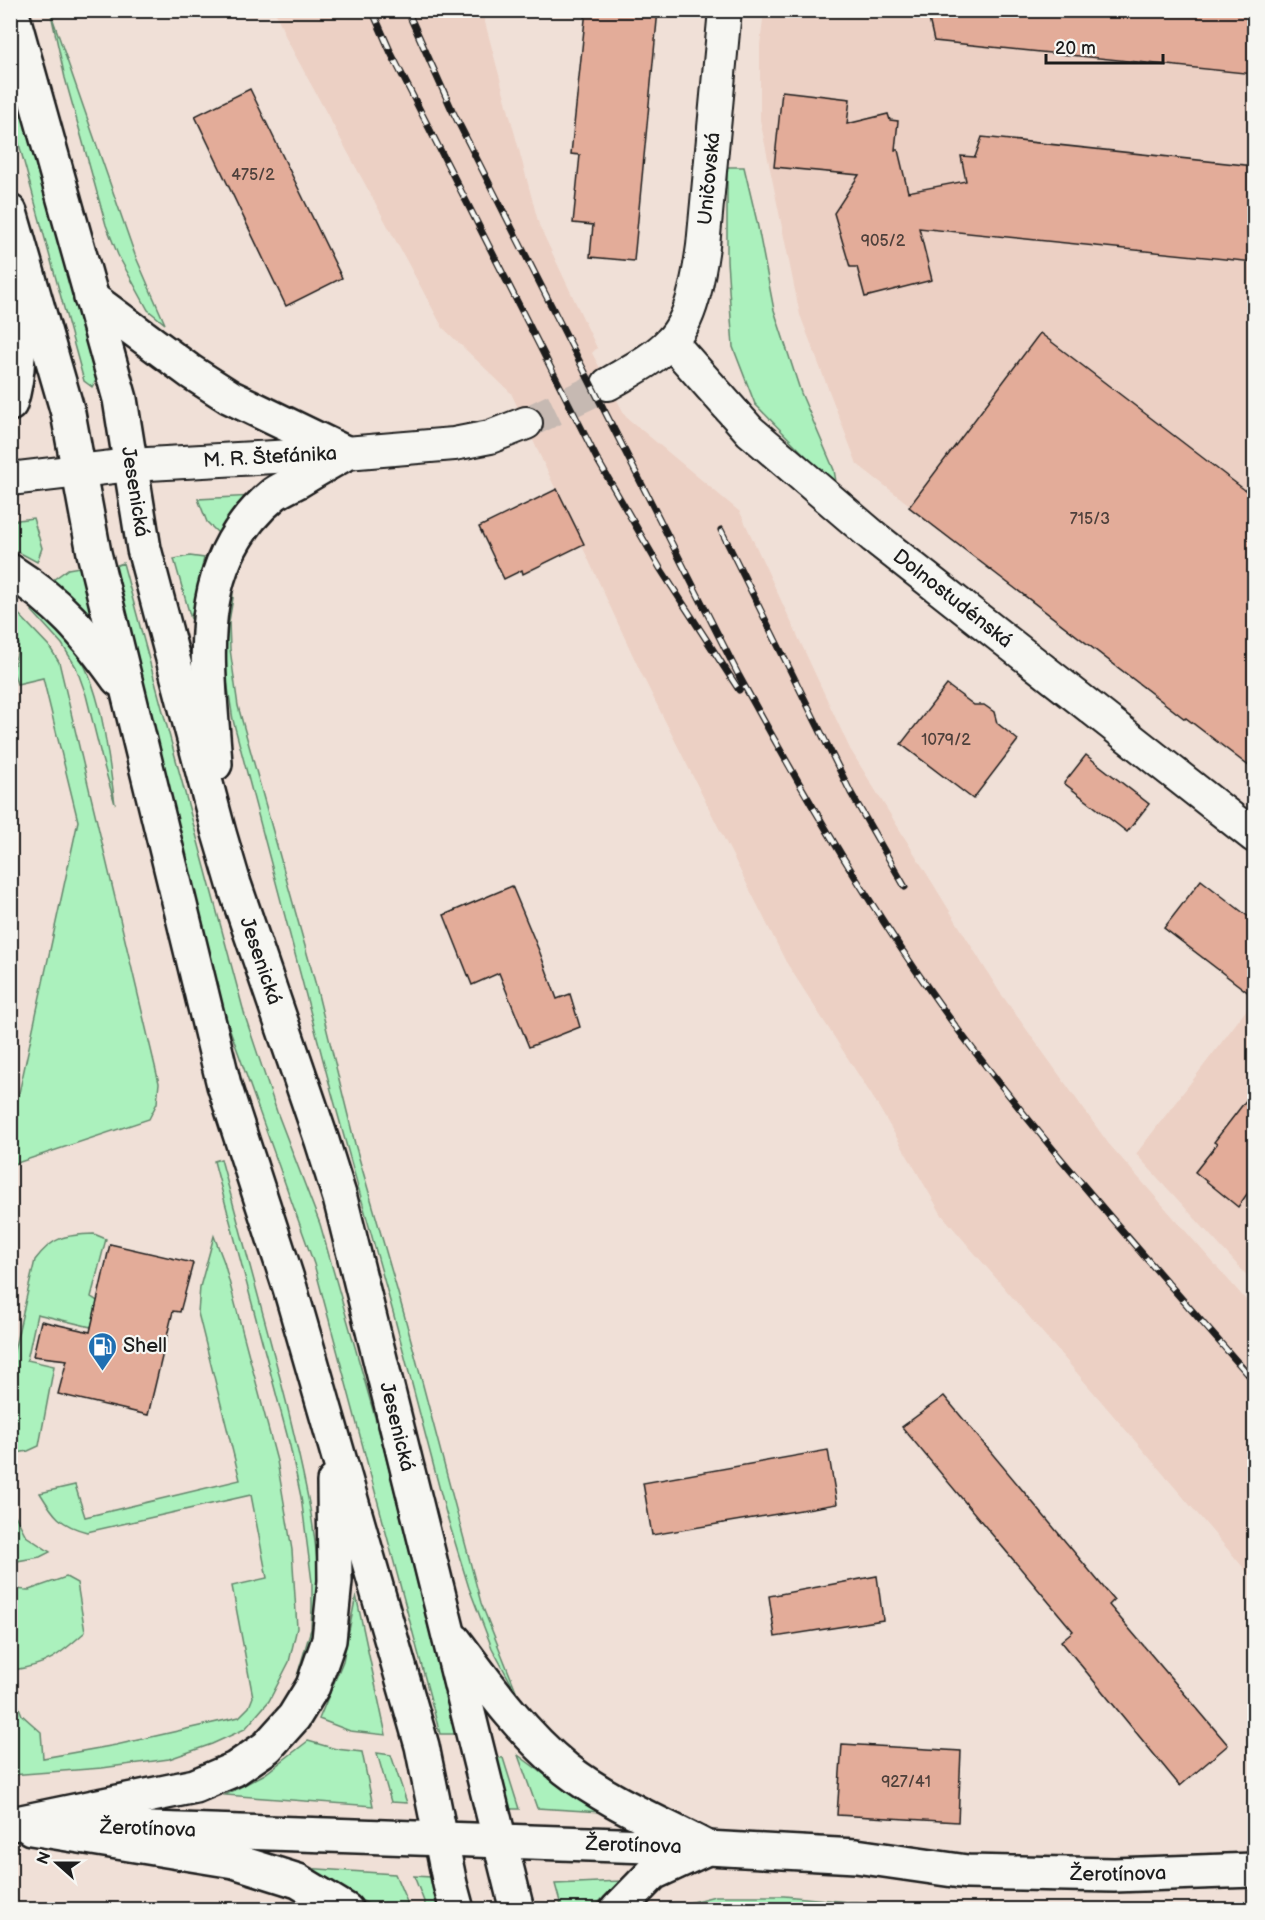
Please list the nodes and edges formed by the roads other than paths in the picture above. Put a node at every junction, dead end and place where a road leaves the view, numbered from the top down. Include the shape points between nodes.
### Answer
1 (11, 10) edge
2 (725, 10) edge
3 (14, 223) edge
4 (91, 298) junction
5 (671, 342) junction
6 (608, 384) tunnel mouth
7 (10, 404) edge
8 (526, 423) tunnel mouth
9 (346, 453) junction
10 (130, 465) junction
11 (80, 471) junction
12 (10, 479) edge
13 (10, 571) edge
14 (128, 693) junction
15 (219, 833) junction
16 (1254, 836) edge
17 (334, 1441) junction
18 (446, 1629) junction
19 (11, 1824) edge
20 (441, 1838) junction
21 (499, 1840) junction
22 (707, 1848) junction
23 (1254, 1870) edge
24 (346, 1910) edge
25 (457, 1910) edge
26 (517, 1910) edge
27 (617, 1910) edge

1 - 4 main road, Jesenická
2 - 5 street, Uničovská via 704,246 698,282 687,314
3 - 7 main road via 17,369
3 - 11 main road via 68,413
4 - 9 main road via 230,397
4 - 10 main road, Jesenická via 120,399
5 - 6 street
5 - 16 street, Dolnostudénská via 750,431 874,537
8 - 9 street, M. R. Štefánika via 490,437 454,444
9 - 10 street, M. R. Štefánika
9 - 15 main road via 275,494 244,524 226,553 215,584 209,658
10 - 11 street, M. R. Štefánika
10 - 15 main road, Jesenická via 144,549
11 - 12 street, M. R. Štefánika
11 - 14 main road via 94,554
13 - 14 main road via 64,611
14 - 17 main road via 224,1085 281,1258
15 - 18 main road, Jesenická via 340,1198
17 - 19 main road via 335,1581 329,1640 313,1686 294,1717 267,1747 235,1769 195,1786
17 - 20 main road via 422,1746
18 - 21 main road, Jesenická
18 - 22 main road via 509,1713 567,1770 612,1799
19 - 20 main road, Žerotínova
19 - 24 main road via 234,1861 298,1881
20 - 21 main road, Žerotínova
20 - 25 main road
21 - 22 main road, Žerotínova
21 - 26 main road, Jesenická
22 - 23 main road, Žerotínova via 856,1856 967,1872 1114,1875
22 - 27 main road via 653,1873

